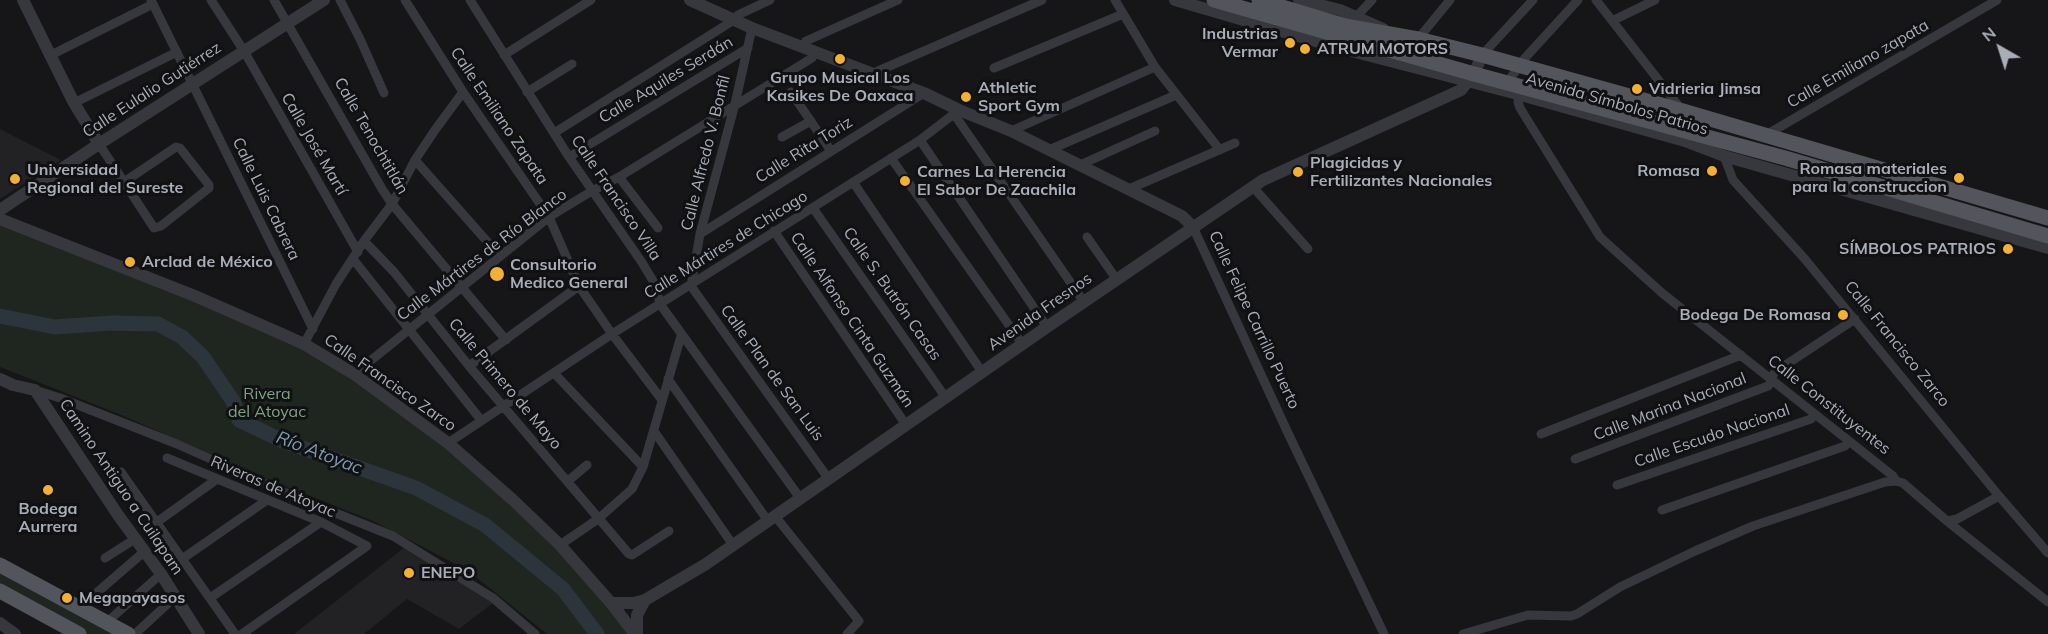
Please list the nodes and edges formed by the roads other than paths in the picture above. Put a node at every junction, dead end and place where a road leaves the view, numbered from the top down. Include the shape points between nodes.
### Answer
1 (211, 0) edge
2 (274, 0) edge
3 (324, 0) edge
4 (340, 0) edge
5 (405, 0) edge
6 (470, 0) edge
7 (591, 0) edge
8 (690, 0) edge
9 (771, 0) edge
10 (898, 0) edge
11 (1042, 0) edge
12 (1115, 0) edge
13 (1175, 0) edge
14 (1214, 0) edge
15 (1259, 0) edge
16 (1299, 0) edge
17 (1372, 0) edge
18 (1450, 0) edge
19 (1533, 0) edge
20 (1578, 0) edge
21 (1596, 0) edge
22 (1655, 0) edge
23 (1997, 0) edge
24 (28, 2) edge
25 (152, 2) edge
26 (1123, 14) junction
27 (1356, 17) junction
28 (734, 20) junction
29 (1614, 20) junction
30 (288, 23) junction
31 (752, 28) junction
32 (1320, 32) junction
33 (1401, 37) junction
34 (1418, 39) junction
35 (1336, 47) junction
36 (748, 48) junction
37 (809, 50) junction
38 (244, 51) junction
39 (177, 52) junction
40 (504, 55) junction
41 (1482, 55) junction
42 (50, 56) junction
43 (572, 64) dead end
44 (1519, 66) junction
45 (1155, 67) junction
46 (994, 68) dead end
47 (876, 75) junction
48 (1471, 78) junction
49 (1507, 83) junction
50 (192, 84) junction
51 (463, 92) junction
52 (527, 92) junction
53 (791, 92) dead end
54 (384, 93) dead end
55 (924, 93) junction
56 (1520, 94) junction
57 (1176, 95) junction
58 (74, 103) junction
59 (735, 104) junction
60 (1683, 111) junction
61 (957, 112) junction
62 (811, 121) junction
63 (1011, 131) junction
64 (1155, 131) dead end
65 (554, 133) junction
66 (1765, 136) junction
67 (782, 137) dead end
68 (920, 140) junction
69 (1235, 143) dead end
70 (99, 144) junction
71 (1049, 150) junction
72 (1220, 150) junction
73 (831, 151) junction
74 (1724, 156) junction
75 (569, 157) junction
76 (891, 158) junction
77 (415, 160) junction
78 (1080, 165) junction
79 (619, 177) junction
80 (124, 182) junction
81 (853, 182) junction
82 (1253, 187) junction
83 (1129, 189) junction
84 (592, 191) junction
85 (392, 204) junction
86 (813, 208) junction
87 (0, 210) edge
88 (549, 217) junction
89 (2048, 218) edge
90 (0, 219) edge
91 (1193, 227) junction
92 (658, 228) dead end
93 (774, 231) junction
94 (700, 234) junction
95 (2048, 236) edge
96 (1087, 237) dead end
97 (364, 241) junction
98 (2048, 248) edge
99 (1308, 249) dead end
100 (356, 255) junction
101 (500, 256) junction
102 (1117, 279) junction
103 (462, 286) junction
104 (579, 286) junction
105 (691, 286) junction
106 (1084, 302) junction
107 (660, 304) junction
108 (427, 314) junction
109 (1855, 319) junction
110 (1047, 327) junction
111 (313, 328) junction
112 (408, 329) junction
113 (612, 334) junction
114 (681, 336) junction
115 (506, 340) junction
116 (304, 344) junction
117 (1023, 345) junction
118 (1741, 355) junction
119 (469, 366) junction
120 (982, 372) junction
121 (554, 373) junction
122 (354, 374) junction
123 (0, 379) edge
124 (668, 379) junction
125 (1772, 379) junction
126 (34, 390) junction
127 (946, 398) junction
128 (662, 400) junction
129 (502, 406) junction
130 (1815, 414) junction
131 (481, 420) junction
132 (906, 425) junction
133 (654, 431) junction
134 (1541, 434) dead end
135 (1850, 441) junction
136 (448, 443) junction
137 (167, 458) dead end
138 (1575, 459) dead end
139 (587, 465) dead end
140 (643, 467) junction
141 (121, 472) dead end
142 (828, 478) junction
143 (217, 479) junction
144 (568, 481) junction
145 (1896, 481) junction
146 (1617, 484) dead end
147 (1999, 496) junction
148 (800, 498) junction
149 (267, 500) junction
150 (1662, 510) dead end
151 (598, 519) junction
152 (772, 519) junction
153 (1947, 520) junction
154 (157, 522) junction
155 (321, 522) junction
156 (669, 531) dead end
157 (135, 539) junction
158 (560, 545) junction
159 (734, 545) junction
160 (145, 551) junction
161 (2048, 553) edge
162 (105, 558) dead end
163 (182, 559) junction
164 (0, 565) edge
165 (161, 574) junction
166 (0, 591) edge
167 (175, 597) junction
168 (210, 598) junction
169 (645, 600) junction
170 (2048, 602) edge
171 (611, 603) junction
172 (79, 608) junction
173 (106, 622) junction
174 (0, 623) edge
175 (15, 634) edge
176 (79, 634) edge
177 (128, 634) edge
178 (135, 634) edge
179 (199, 634) edge
180 (235, 634) edge
181 (242, 634) edge
182 (535, 634) edge
183 (636, 634) edge
184 (847, 634) edge
185 (1384, 634) edge
186 (1463, 634) edge

1 - 38 street, Calle José Martí
2 - 30 street, Calle Tenochtitlán
3 - 30 street, Calle Eulalio Gutiérrez
4 - 54 street
5 - 51 street, Calle Emiliano Zapata
6 - 40 street, Calle Francisco Villa
7 - 40 street
8 - 28 street, Calle Felipe Carrillo Puerto
9 - 28 street
10 - 37 street, Calle Mártires de Río Blanco via 806,41
11 - 47 street
12 - 26 street
13 - 35 street, Avenida Símbolos Patrios
14 - 32 main road, Avenida Símbolos Patrios
15 - 33 main road, Avenida Símbolos Patrios via 1345,26
16 - 27 street, Avenida Símbolos Patrios
17 - 27 street
18 - 34 street
19 - 41 street
20 - 44 street
21 - 29 street
22 - 29 street
23 - 66 street, Calle Emiliano zapata
24 - 42 street
25 - 39 street, Calle Luis Cabrera
25 - 42 street
26 - 45 street
26 - 46 street
27 - 33 street, Avenida Símbolos Patrios
28 - 31 street, Calle Felipe Carrillo Puerto
28 - 65 street
29 - 60 street
30 - 38 street, Calle Eulalio Gutiérrez
30 - 85 street, Calle Tenochtitlán
31 - 36 street, Calle Alfredo V. Bonfil
31 - 37 street, Calle Felipe Carrillo Puerto
32 - 35 main road
32 - 48 main road, Avenida Símbolos Patrios
33 - 34 main road, Avenida Símbolos Patrios
34 - 41 main road, Avenida Símbolos Patrios
35 - 48 street, Avenida Símbolos Patrios
36 - 59 street, Calle Alfredo V. Bonfil
36 - 75 street, Calle Aquiles Serdán
37 - 47 street, Calle Felipe Carrillo Puerto
37 - 59 street, Calle Mártires de Río Blanco via 812,58
38 - 50 street, Calle Eulalio Gutiérrez
38 - 100 street, Calle José Martí
39 - 50 street, Calle Luis Cabrera
39 - 58 street
40 - 52 street, Calle Francisco Villa
41 - 44 main road, Avenida Símbolos Patrios
41 - 48 street
42 - 58 street
43 - 52 street
44 - 49 street
44 - 60 main road, Avenida Símbolos Patrios
45 - 57 street
45 - 63 street
47 - 55 street, Calle Felipe Carrillo Puerto
48 - 49 main road, Avenida Símbolos Patrios
48 - 56 street, Avenida Símbolos Patrios
48 - 82 street, Avenida Fresnos via 1453,94
49 - 95 main road, Avenida Símbolos Patrios via 1785,158
50 - 70 street, Calle Eulalio Gutiérrez
50 - 111 street, Calle Luis Cabrera
51 - 77 street
51 - 88 street, Calle Emiliano Zapata
52 - 65 street, Calle Francisco Villa
53 - 62 street
55 - 61 street, Calle Felipe Carrillo Puerto
55 - 73 street, Calle Rita Toriz
56 - 74 street, Avenida Símbolos Patrios via 1685,141
56 - 118 street, Calle Constituyentes via 1520,108 1600,237 1662,293
57 - 71 street
57 - 72 street
58 - 70 street
59 - 79 street, Calle Mártires de Río Blanco
59 - 94 street, Calle Alfredo V. Bonfil
60 - 66 main road, Avenida Símbolos Patrios
61 - 63 street, Calle Felipe Carrillo Puerto
61 - 68 street, Calle Mártires de Chicago
61 - 106 street
62 - 67 street
62 - 73 street
63 - 71 street, Calle Felipe Carrillo Puerto
64 - 78 street
65 - 75 street, Calle Francisco Villa
66 - 89 main road, Avenida Símbolos Patrios
68 - 76 street, Calle Mártires de Chicago
68 - 110 street
69 - 72 street
70 - 80 street
70 - 87 street, Calle Eulalio Gutiérrez
71 - 78 street, Calle Felipe Carrillo Puerto
72 - 83 street
73 - 94 street, Calle Rita Toriz
74 - 98 street, Avenida Símbolos Patrios
74 - 109 street, Calle Francisco Zarco via 1733,180
75 - 84 street, Calle Francisco Villa
76 - 81 street, Calle Mártires de Chicago
76 - 117 street
77 - 85 street
77 - 101 street
78 - 83 street, Calle Felipe Carrillo Puerto
79 - 84 street, Calle Mártires de Río Blanco
79 - 92 street
80 - 80 street via 154,228 209,188 176,147
81 - 86 street, Calle Mártires de Chicago
81 - 120 street
82 - 91 street, Avenida Fresnos
82 - 99 street
83 - 91 street, Calle Felipe Carrillo Puerto via 1182,216
84 - 88 street, Calle Mártires de Río Blanco
84 - 107 street, Calle Francisco Villa via 655,284
85 - 97 street
85 - 103 street, Calle Tenochtitlán
86 - 93 street, Calle Mártires de Chicago
86 - 127 street, Calle S. Butrón Casas
88 - 101 street, Calle Mártires de Río Blanco
88 - 104 street, Calle Emiliano Zapata
90 - 116 street, Calle Francisco Zarco
91 - 102 street, Avenida Fresnos
91 - 185 street, Calle Felipe Carrillo Puerto
93 - 105 street, Calle Mártires de Chicago
93 - 132 street, Calle Alfonso Cinta Guzmán
94 - 105 street, Calle Alfredo V. Bonfil
96 - 102 street
97 - 100 street
97 - 108 street, Calle Primero de Mayo
100 - 111 street
100 - 112 street, Calle José Martí
101 - 103 street, Calle Mártires de Río Blanco
102 - 106 street, Avenida Fresnos
103 - 108 street, Calle Mártires de Río Blanco
103 - 115 street, Calle Tenochtitlán
104 - 113 street, Calle Emiliano Zapata
104 - 115 street
105 - 107 street, Calle Mártires de Chicago
105 - 142 street, Calle Plan de San Luis
106 - 110 street, Avenida Fresnos
107 - 113 street, Calle Mártires de Chicago
107 - 114 street, Calle Francisco Villa
108 - 112 street, Calle Mártires de Río Blanco
108 - 119 street, Calle Primero de Mayo
109 - 125 street, Calle Marina Nacional via 1776,372
109 - 147 street, Calle Francisco Zarco
110 - 117 street, Avenida Fresnos
111 - 116 street
112 - 122 street, Calle Mártires de Río Blanco
112 - 131 street, Calle José Martí
113 - 121 street, Calle Mártires de Chicago
113 - 128 street, Calle Emiliano Zapata
114 - 124 street
114 - 148 street, Calle Francisco Villa
115 - 119 street
116 - 122 street, Calle Francisco Zarco
117 - 120 street, Avenida Fresnos
118 - 125 street, Calle Constituyentes
118 - 134 street
119 - 129 street, Calle Primero de Mayo
120 - 127 street, Avenida Fresnos
121 - 129 street, Calle Mártires de Chicago
121 - 140 street
122 - 136 street, Calle Francisco Zarco
123 - 126 street
124 - 128 street
124 - 152 street
125 - 130 street, Calle Constituyentes
125 - 138 street, Calle Marina Nacional via 1768,386
126 - 157 street, Camino Antiguo a Cuilapam
126 - 182 street via 166,440 393,536 493,598
127 - 132 street, Avenida Fresnos
128 - 133 street
129 - 131 street, Calle Mártires de Chicago
129 - 144 street, Calle Primero de Mayo
130 - 135 street, Calle Constituyentes
130 - 146 street, Calle Escudo Nacional via 1811,419
131 - 136 street, Calle Mártires de Chicago
132 - 142 street, Avenida Fresnos
133 - 140 street
133 - 159 street
135 - 145 street, Calle Constituyentes
135 - 150 street
136 - 158 street, Calle Francisco Zarco
137 - 143 street, Riveras de Atoyac
139 - 144 street
140 - 151 street via 632,489
141 - 154 street
142 - 148 street, Avenida Fresnos
143 - 149 street, Riveras de Atoyac
143 - 154 street
144 - 151 street, Calle Primero de Mayo
145 - 153 street, Calle Constituyentes
145 - 186 street via 1753,526 1620,587 1577,614 1528,615
147 - 153 street via 1957,519
147 - 161 street, Calle Francisco Zarco
148 - 152 street, Avenida Fresnos
149 - 155 street, Riveras de Atoyac
149 - 163 street
151 - 156 street, Calle Primero de Mayo via 632,555
151 - 158 street
152 - 159 street, Avenida Fresnos
152 - 184 street via 859,621
153 - 170 street, Calle Constituyentes
154 - 163 street
155 - 168 street
155 - 181 street, Riveras de Atoyac via 367,546
157 - 160 street, Camino Antiguo a Cuilapam
157 - 162 street
158 - 171 street, Calle Francisco Zarco
159 - 169 street, Avenida Fresnos
160 - 165 street, Camino Antiguo a Cuilapam
160 - 172 street
163 - 168 street
164 - 172 main road
165 - 167 street, Camino Antiguo a Cuilapam
165 - 173 street
166 - 176 main road
167 - 178 street
167 - 179 street, Camino Antiguo a Cuilapam
168 - 180 street
169 - 171 street, Avenida Fresnos
169 - 183 street via 637,615
171 - 183 street, Calle Francisco Zarco
172 - 173 main road
173 - 177 main road
174 - 175 street

